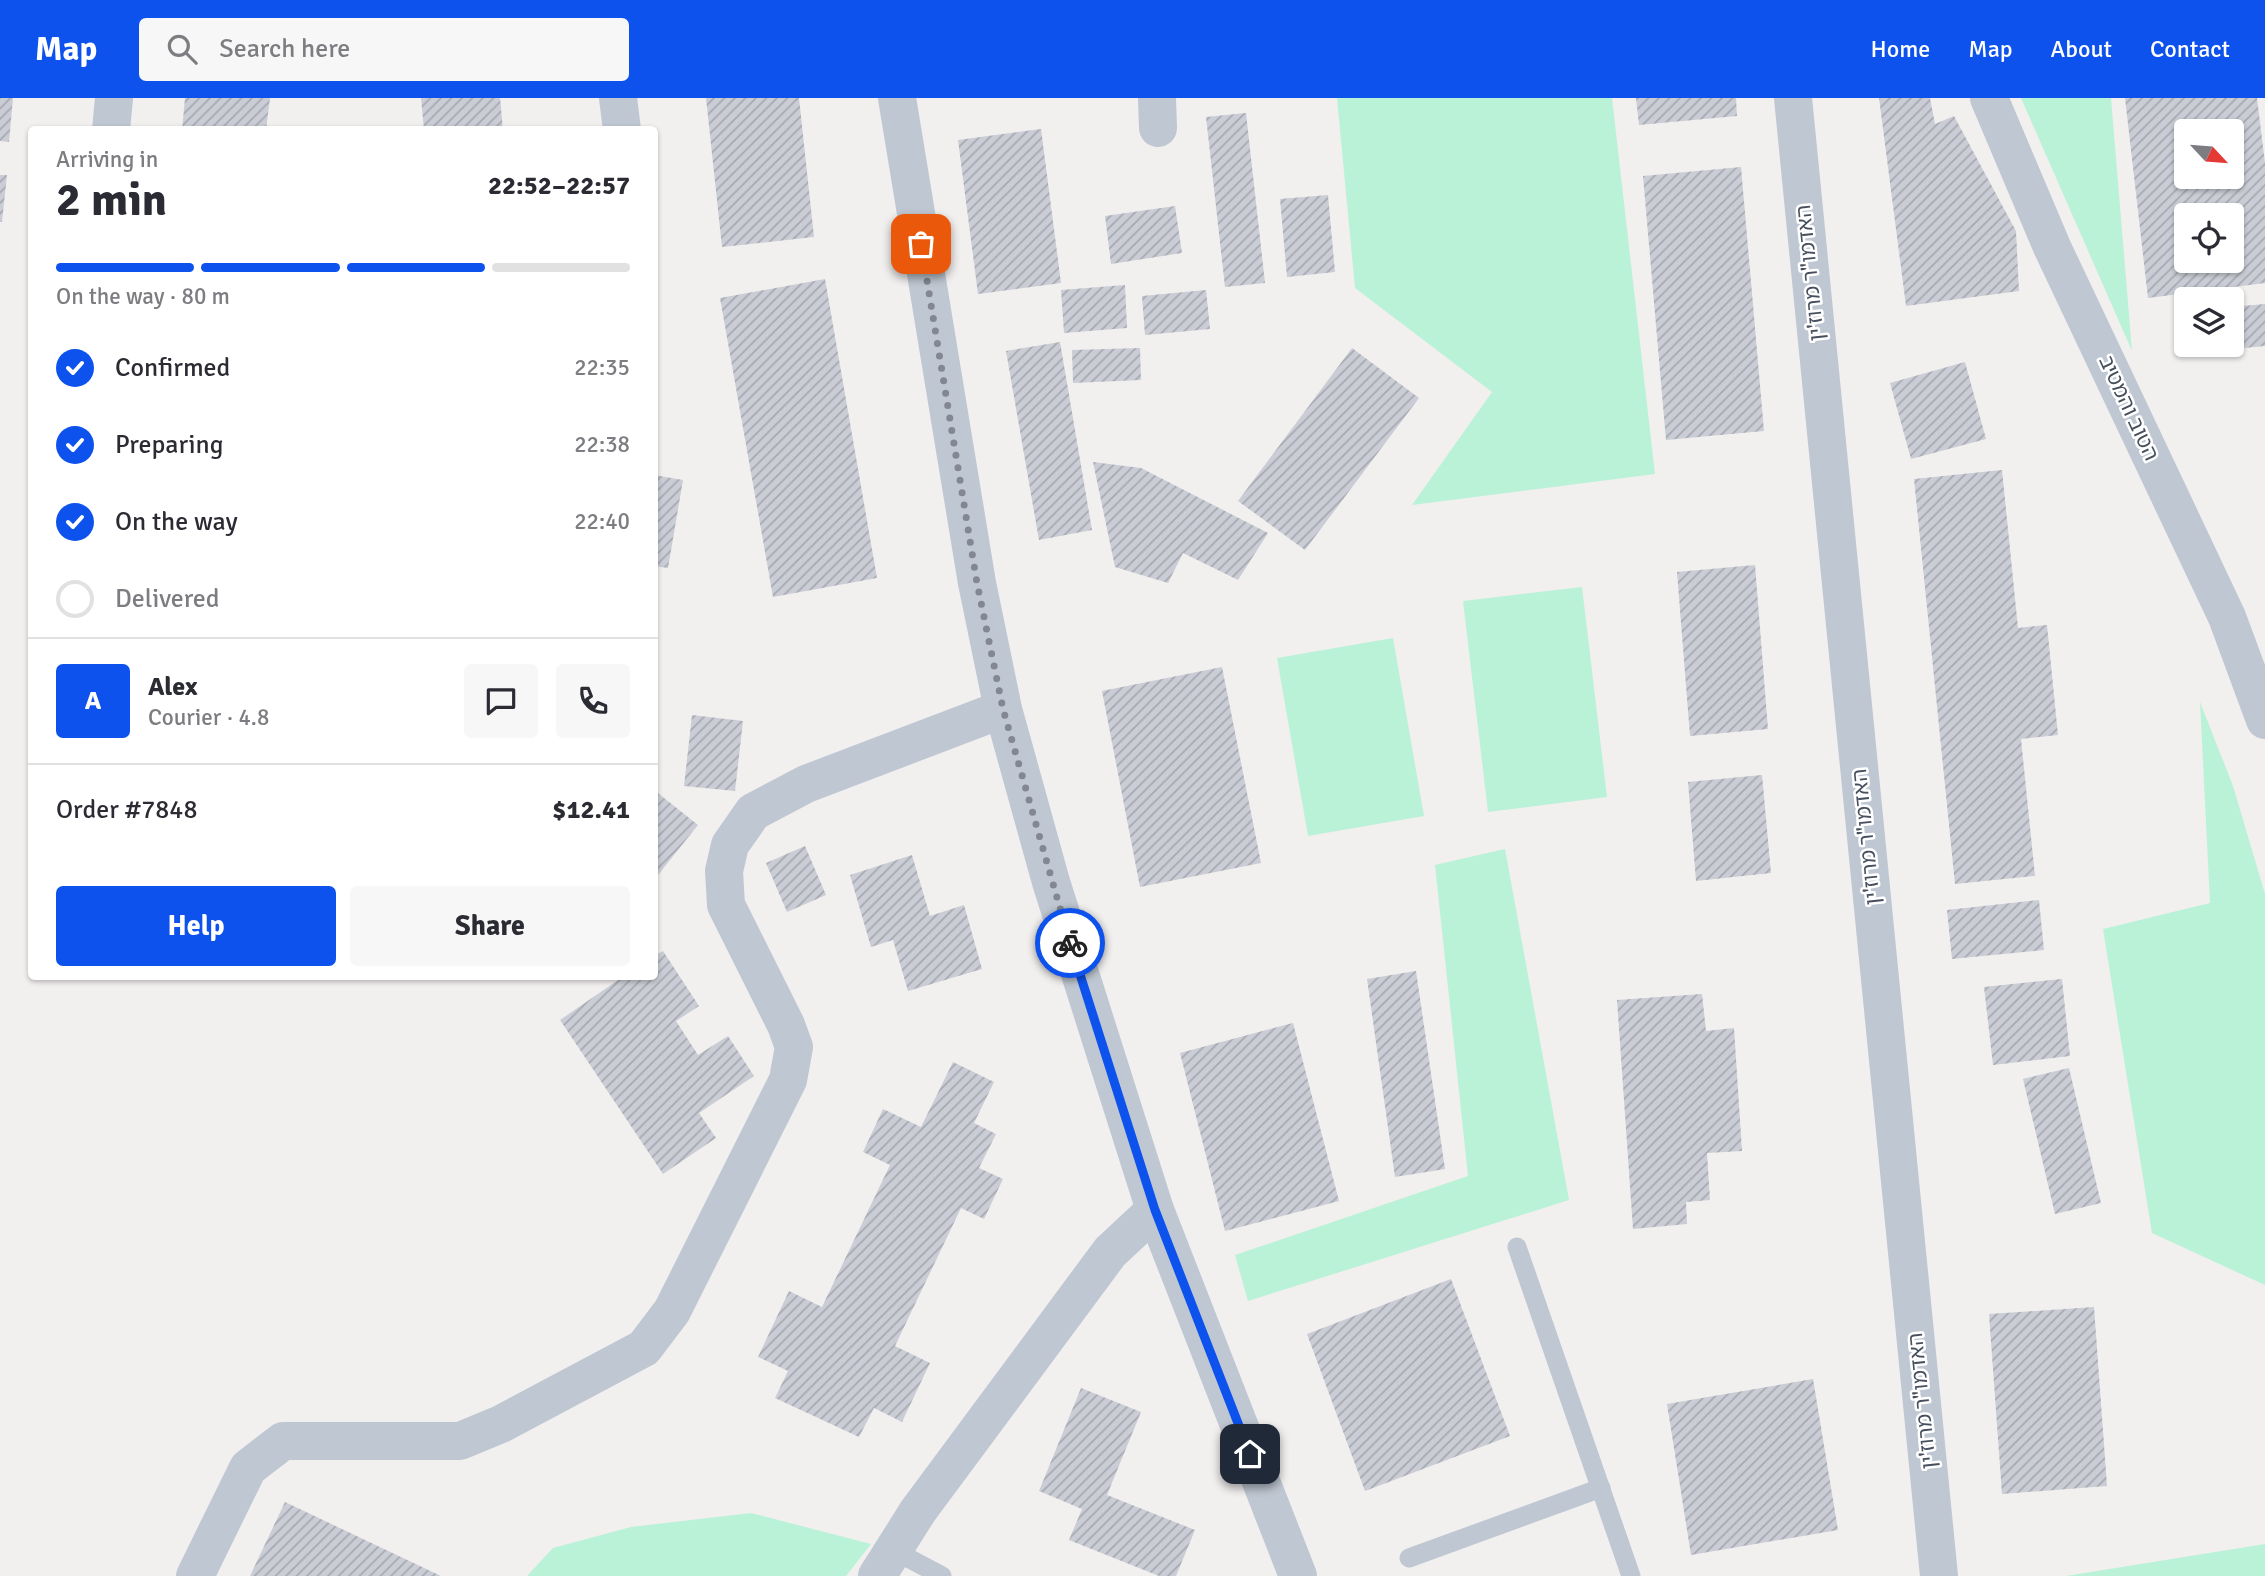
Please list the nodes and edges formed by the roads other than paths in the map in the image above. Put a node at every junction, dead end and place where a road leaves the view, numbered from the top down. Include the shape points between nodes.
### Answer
1 (114, 98) edge
2 (618, 98) edge
3 (897, 98) edge
4 (1793, 98) edge
5 (1989, 98) edge
6 (111, 126) edge
7 (622, 126) edge
8 (1003, 709) junction
9 (2265, 720) edge
10 (1155, 1210) junction
11 (1517, 1247) dead end
12 (1601, 1488) junction
13 (1409, 1558) dead end
14 (885, 1563) edge
15 (195, 1576) edge
16 (942, 1576) edge
17 (1298, 1576) edge
18 (1631, 1576) edge
19 (1939, 1576) edge

1 - 6 street
2 - 7 street
3 - 8 street via 977,583
4 - 19 street, האדמו"ר מרוז'ין
5 - 9 street, הטוב והמטיב via 2052,247 2227,617
8 - 10 street via 1055,894
8 - 15 street via 806,784 753,812 730,845 724,871 726,905 794,1047 788,1080 672,1311 644,1348 460,1441 283,1441 248,1468
10 - 14 street via 1110,1252
10 - 17 street
11 - 12 lane
12 - 13 lane
12 - 18 lane
14 - 16 lane

